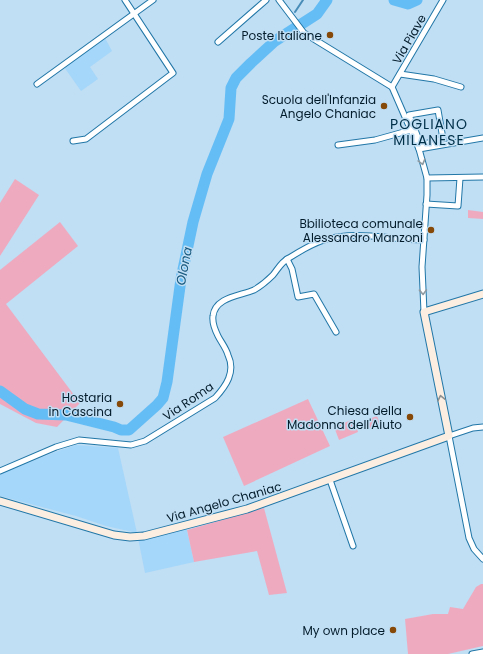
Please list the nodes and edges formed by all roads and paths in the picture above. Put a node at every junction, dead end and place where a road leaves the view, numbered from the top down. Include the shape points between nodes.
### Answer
1 (125, 0) edge
2 (153, 0) edge
3 (266, 0) edge
4 (279, 0) edge
5 (443, 0) edge
6 (134, 14) junction
7 (218, 42) dead end
8 (400, 74) junction
9 (37, 84) dead end
10 (392, 87) junction
11 (461, 87) dead end
12 (410, 130) junction
13 (483, 138) edge
14 (73, 141) dead end
15 (338, 145) dead end
16 (420, 147) junction
17 (427, 178) junction
18 (460, 178) junction
19 (483, 178) edge
20 (426, 204) junction
21 (424, 240) junction
22 (287, 259) junction
23 (483, 294) edge
24 (424, 312) junction
25 (336, 332) dead end
26 (483, 427) edge
27 (449, 436) junction
28 (0, 471) edge
29 (330, 480) junction
30 (0, 501) edge
31 (353, 546) dead end
32 (483, 560) edge
33 (483, 652) edge
34 (472, 654) edge

1 - 6 street
2 - 6 street
3 - 7 street
4 - 10 street via 304,33
5 - 8 street, Via Piave
6 - 9 street
6 - 14 street via 173,73 86,139
8 - 10 street, Via Piave
8 - 11 street via 434,79
10 - 12 street
12 - 15 street via 374,140
12 - 16 street
13 - 16 street
16 - 16 street via 443,139 438,110 409,115
16 -> 17 street
17 - 18 street
17 - 20 street
18 - 19 street
18 - 20 street via 458,206
20 - 21 street
21 - 22 street, Via Roma via 342,237 324,240
21 -> 24 street
22 - 25 street via 292,269 298,297 314,294
22 - 28 street, Via Roma via 262,285 225,300 212,314 215,330 229,356 230,367 229,379 215,398 145,441 130,445 79,440
23 - 24 street
27 -> 24 street
26 - 27 street
27 - 29 street, Via Angelo Chaniac
27 - 32 street via 469,538
29 - 30 street, Via Angelo Chaniac via 247,509 137,537 106,533
29 - 31 street
33 - 34 street

